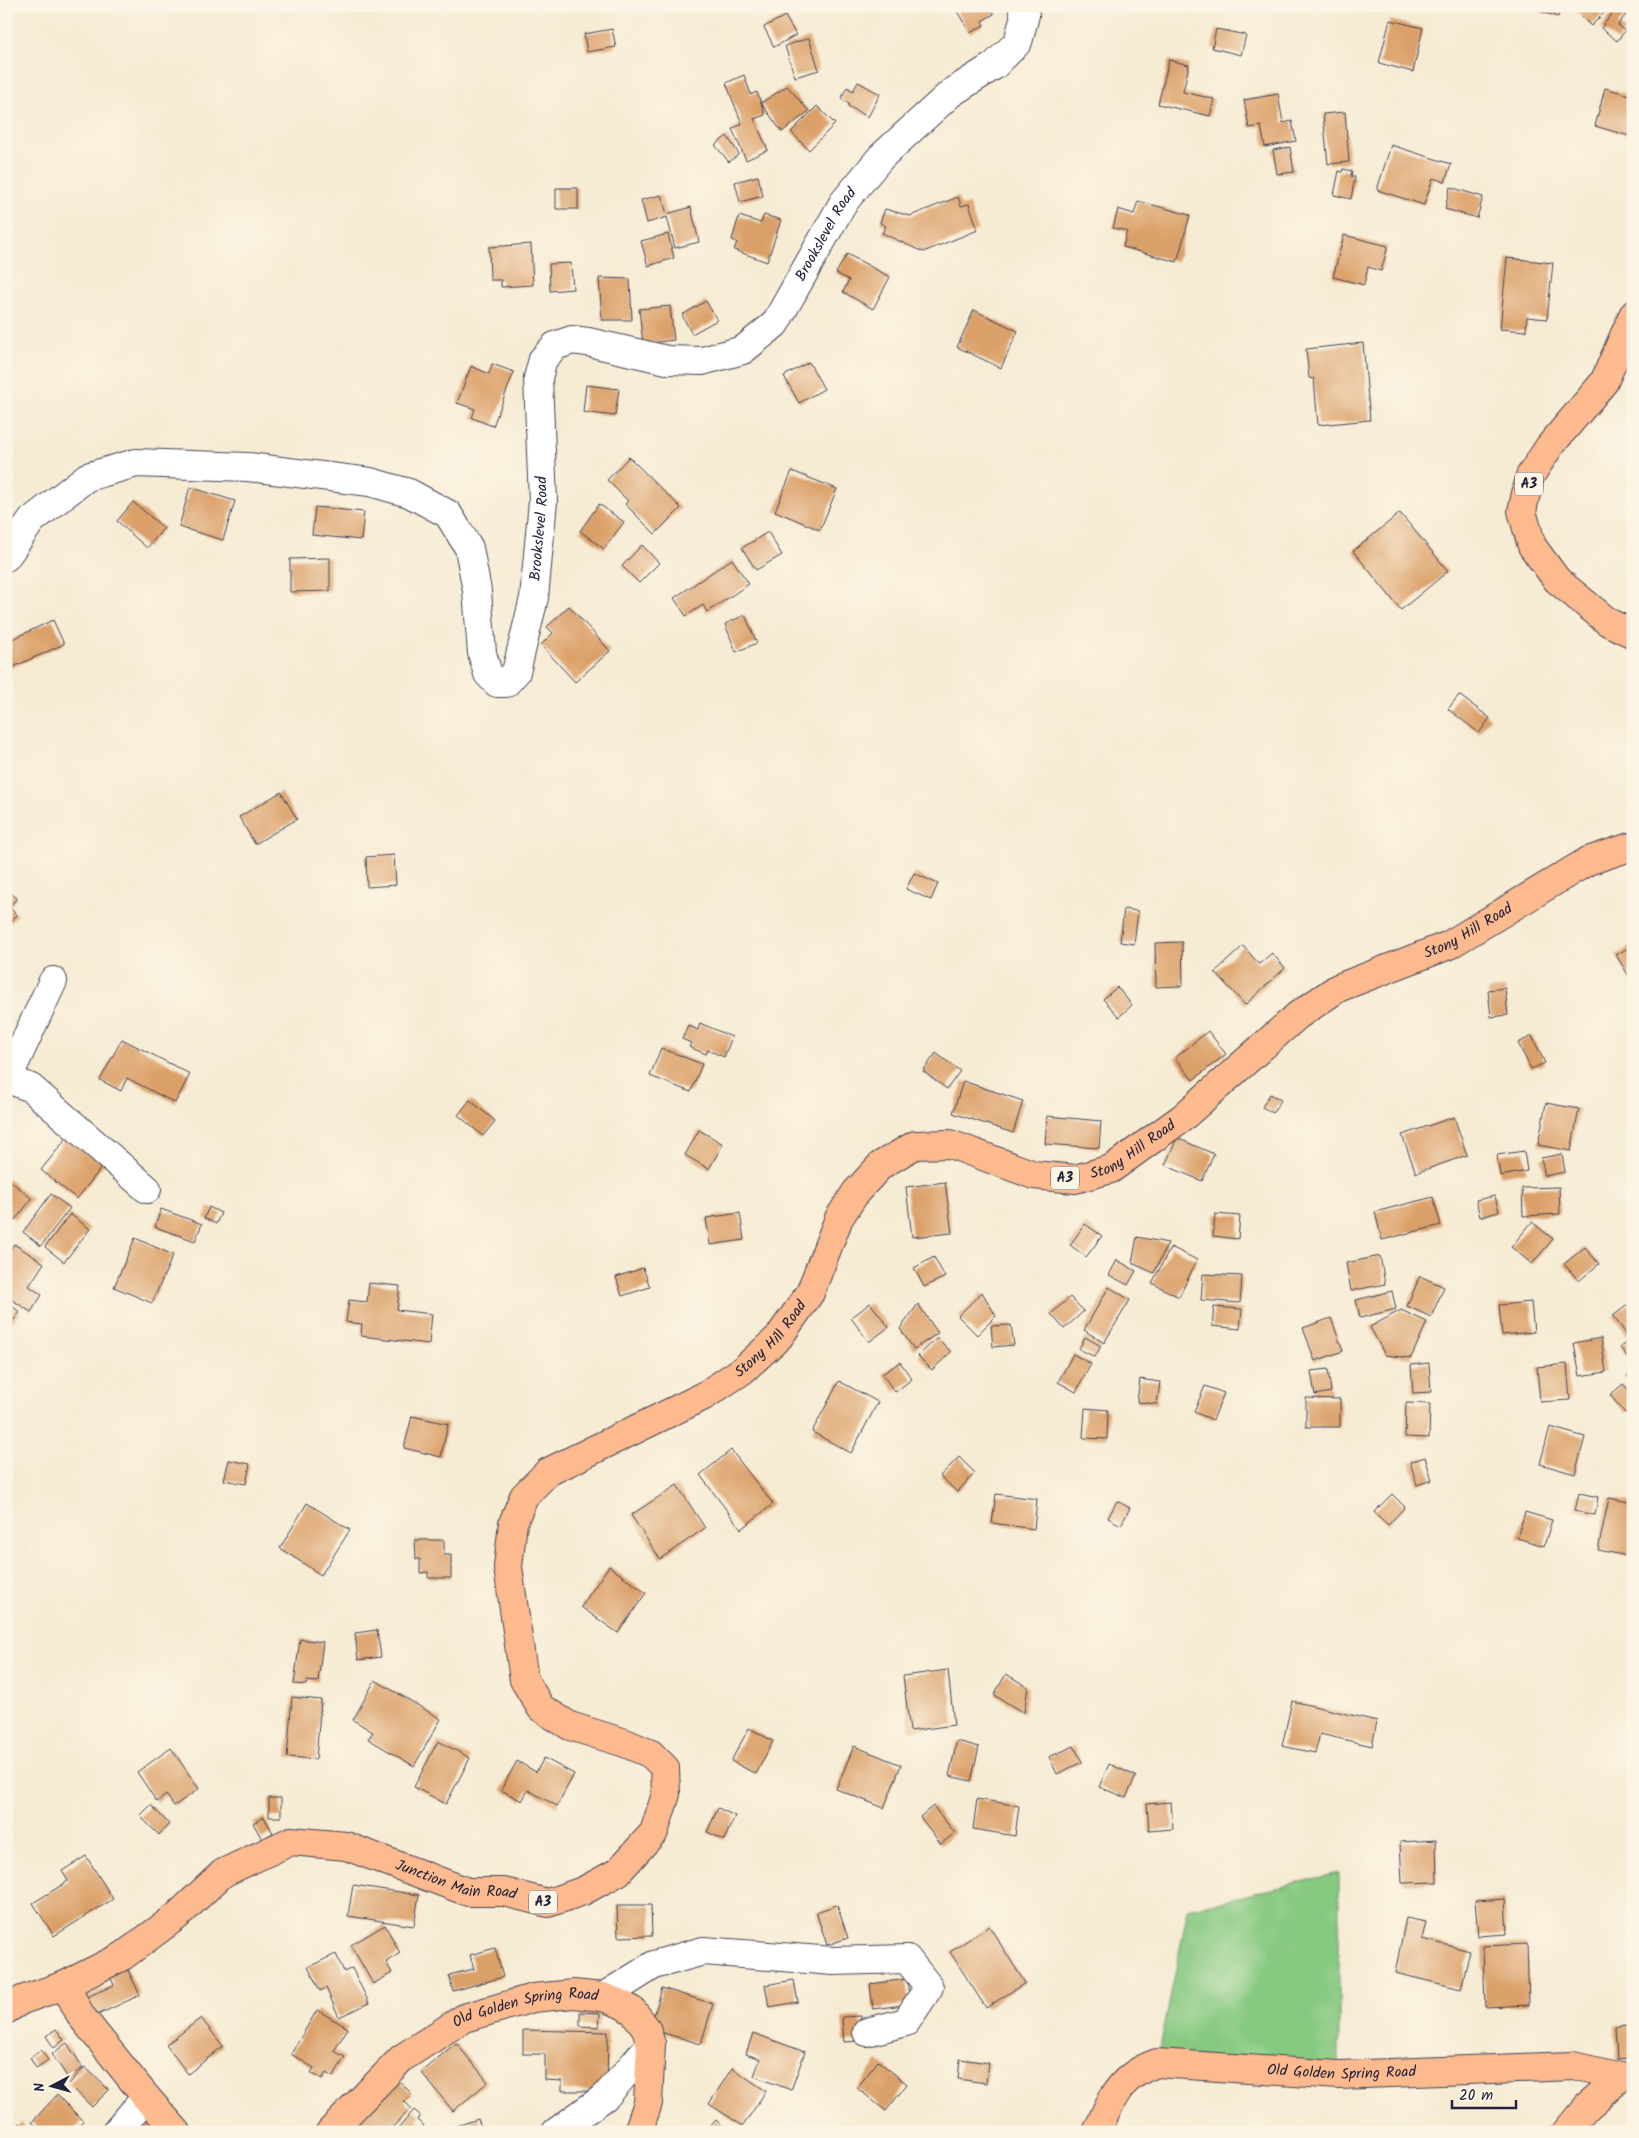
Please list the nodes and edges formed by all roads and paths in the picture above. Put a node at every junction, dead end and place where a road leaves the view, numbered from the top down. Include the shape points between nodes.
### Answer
1 (1022, 6) edge
2 (1633, 315) edge
3 (6, 557) edge
4 (1633, 634) edge
5 (1633, 846) edge
6 (53, 981) dead end
7 (7, 1080) edge
8 (147, 1189) dead end
9 (548, 1472) joint
10 (64, 1985) junction
11 (603, 1997) junction
12 (6, 2010) edge
13 (867, 2032) dead end
14 (651, 2044) junction
15 (1627, 2076) edge
16 (146, 2097) junction
17 (116, 2132) edge
18 (177, 2132) edge
19 (330, 2132) edge
20 (556, 2132) edge
21 (638, 2132) edge
22 (1097, 2132) edge
23 (1566, 2132) edge

1 - 3 street, Brookslevel Road via 1025,15 1018,42 995,66 951,93 880,157 843,203 775,324 744,350 702,361 667,360 572,340 555,346 543,359 538,378 543,501 534,598 516,672 506,683 497,682 488,674 482,653 477,591 469,548 448,514 409,493 370,482 248,467 136,463 87,477 32,520
2 - 4 main road, A3 via 1604,382 1549,447 1530,476 1522,511 1532,546 1557,580 1608,622
5 - 9 main road, Stony Hill Road / A3 via 1588,861 1450,945 1338,988 1297,1016 1182,1118 1111,1169 1075,1179 1034,1175 950,1144 916,1145 881,1165 856,1192 839,1218 810,1292 779,1336 743,1370 704,1396
6 - 7 street
7 - 8 street via 31,1088
9 - 10 main road, Junction Main Road / A3 via 524,1496 513,1523 508,1567 524,1680 541,1708 570,1726 651,1754 664,1768 666,1794 654,1832 618,1872 583,1891 548,1903 504,1892 468,1892 346,1846 291,1841 223,1872 177,1916 122,1956
10 - 12 main road, Junction Main Road / A3 via 22,2000
10 - 16 main road via 81,2016
11 - 13 street via 654,1966 703,1951 832,1961 906,1959 929,1987 906,2022
11 - 14 main road, Old Golden Spring Road via 633,2011 646,2028
11 - 19 main road, Old Golden Spring Road via 573,1994 533,1998 464,2018 402,2058
14 - 20 street via 606,2096
14 - 21 main road, Old Golden Spring Road via 648,2102
15 - 22 main road, Old Golden Spring Road via 1573,2066 1339,2075 1157,2063 1140,2068 1124,2081 1113,2096
15 - 23 main road via 1586,2108
16 - 17 street
16 - 18 main road

